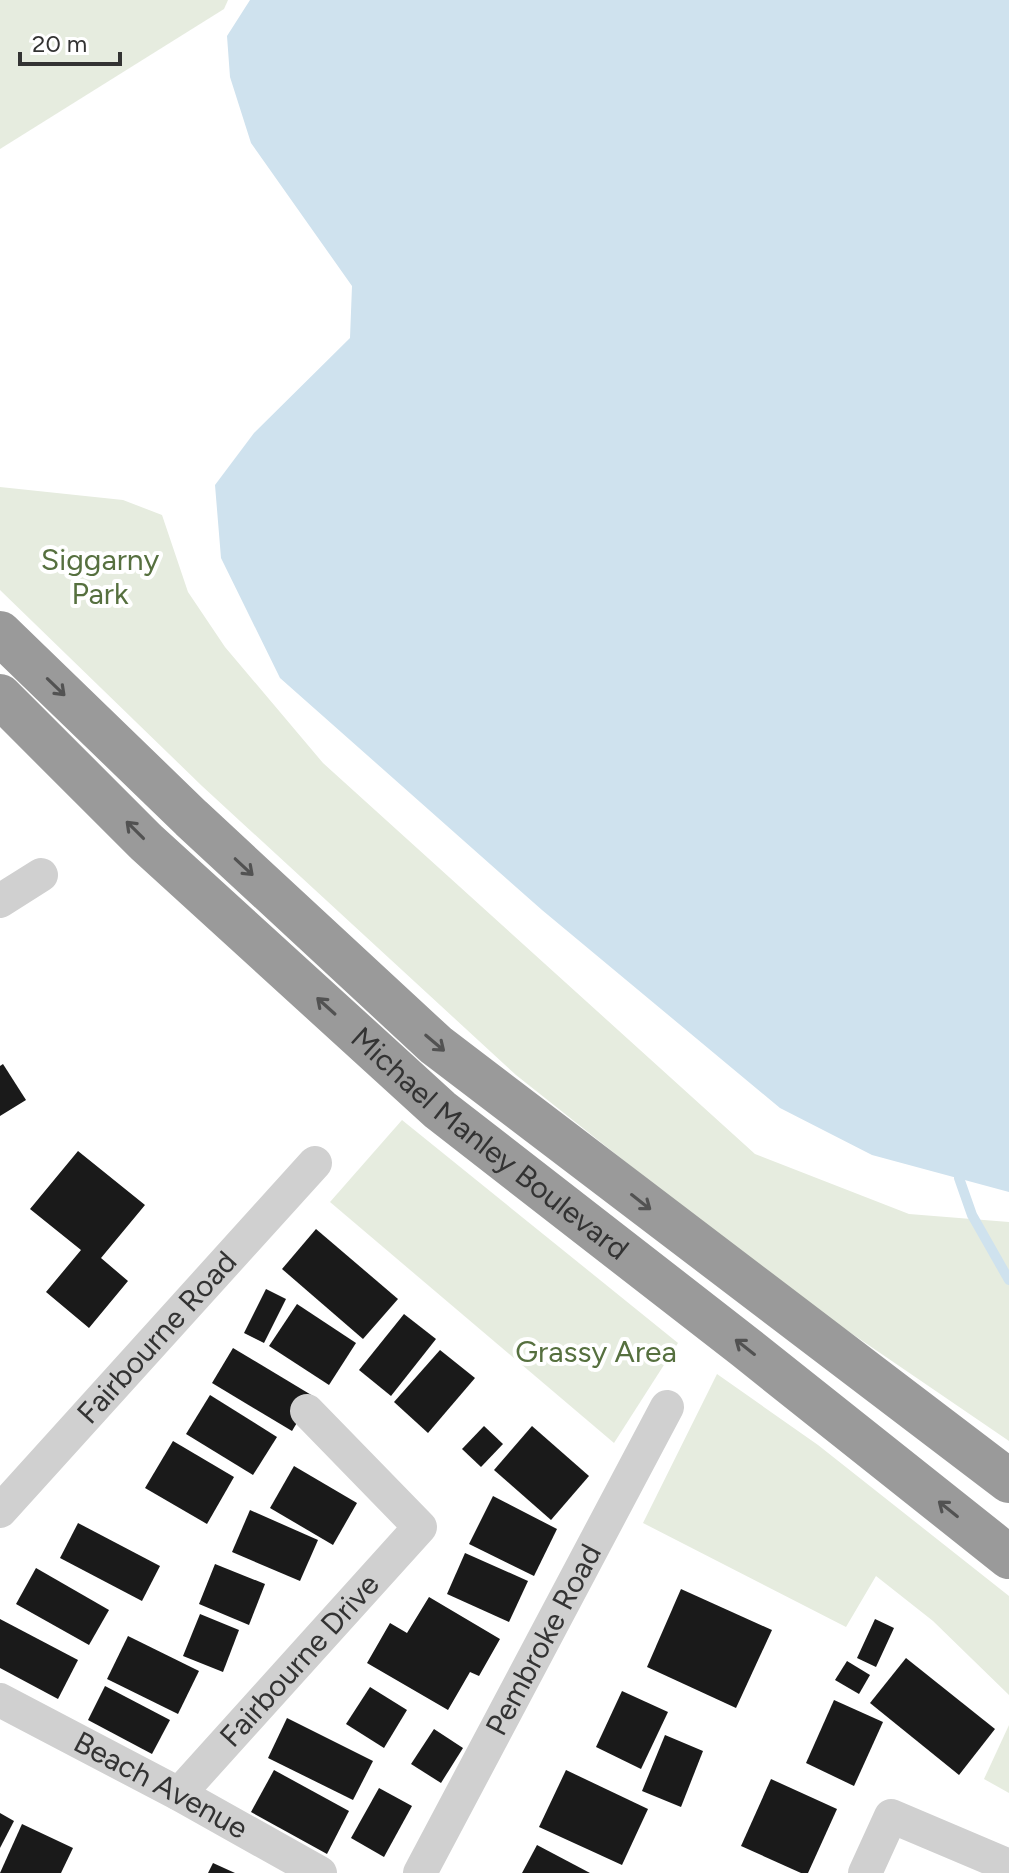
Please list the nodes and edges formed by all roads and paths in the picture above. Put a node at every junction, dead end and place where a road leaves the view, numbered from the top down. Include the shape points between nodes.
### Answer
1 (0, 633) edge
2 (0, 696) edge
3 (41, 875) dead end
4 (0, 901) edge
5 (315, 1163) dead end
6 (667, 1407) dead end
7 (307, 1411) dead end
8 (1009, 1481) edge
9 (0, 1511) edge
10 (1009, 1557) edge
11 (0, 1700) edge
12 (179, 1794) junction
13 (1006, 1857) edge
14 (320, 1873) edge
15 (420, 1873) edge
16 (865, 1873) edge

1 -> 8 highway, Michael Manley Boulevard via 436,1045
10 -> 2 highway, Michael Manley Boulevard via 440,1110 146,842
3 - 4 street
5 - 9 street, Fairbourne Road
6 - 15 street, Pembroke Road
7 - 12 street, Fairbourne Drive via 420,1527
11 - 12 street, Beach Avenue
12 - 14 street, Beach Avenue
13 - 16 street via 891,1816

